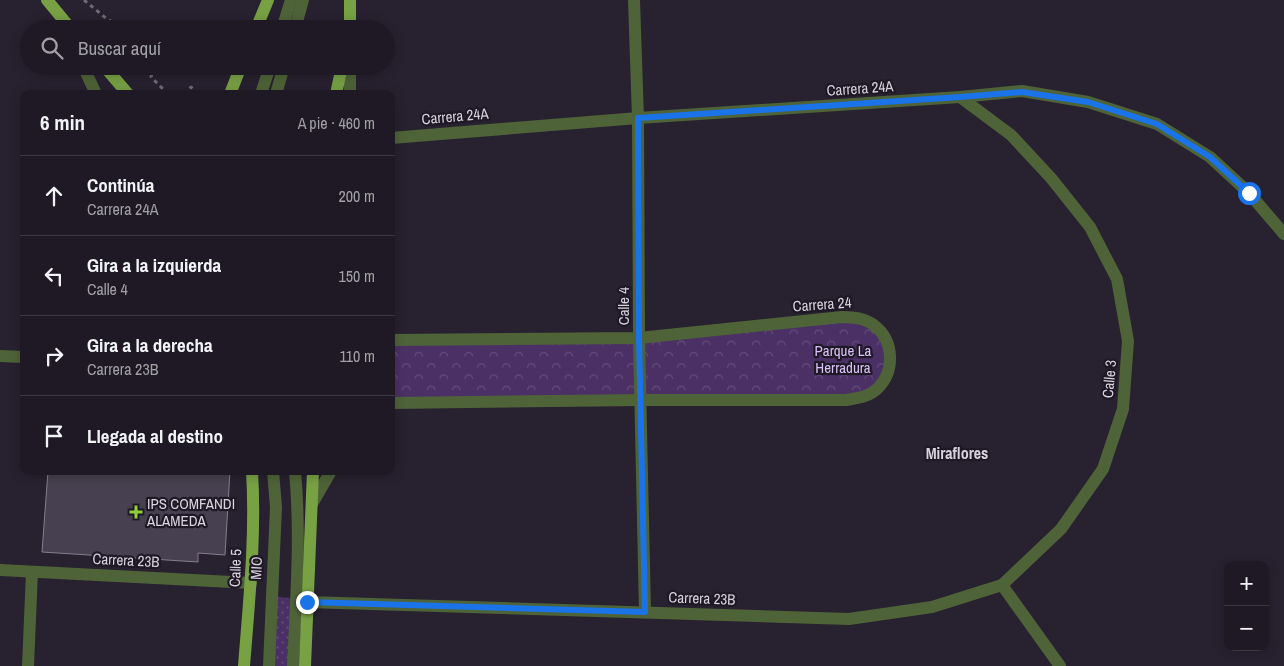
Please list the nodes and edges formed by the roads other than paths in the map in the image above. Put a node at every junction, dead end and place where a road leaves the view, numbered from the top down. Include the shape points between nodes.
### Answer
1 (48, 0) edge
2 (268, 0) edge
3 (291, 0) edge
4 (303, 0) edge
5 (350, 0) edge
6 (634, 0) edge
7 (61, 20) edge
8 (260, 20) edge
9 (285, 20) edge
10 (297, 20) edge
11 (350, 20) edge
12 (87, 75) edge
13 (112, 75) edge
14 (237, 75) edge
15 (267, 75) edge
16 (281, 75) edge
17 (340, 75) edge
18 (350, 75) edge
19 (94, 90) edge
20 (125, 90) edge
21 (232, 90) edge
22 (262, 90) edge
23 (277, 90) edge
24 (337, 90) edge
25 (350, 90) edge
26 (960, 97) junction
27 (638, 118) junction
28 (395, 138) edge
29 (1284, 234) edge
30 (639, 338) junction
31 (395, 340) edge
32 (0, 356) edge
33 (20, 358) edge
34 (641, 400) junction
35 (395, 403) edge
36 (252, 475) edge
37 (273, 475) edge
38 (295, 475) edge
39 (313, 475) edge
40 (329, 475) edge
41 (312, 504) junction
42 (0, 570) edge
43 (32, 572) junction
44 (250, 583) junction
45 (1002, 585) junction
46 (307, 602) junction
47 (645, 612) junction
48 (28, 666) edge
49 (244, 666) edge
50 (269, 666) edge
51 (294, 666) edge
52 (305, 666) edge
53 (1060, 666) edge

1 - 7 main road
2 - 8 main road
3 - 9 street
4 - 10 street
5 - 11 main road
6 - 27 street, Calle 4
12 - 19 street
13 - 20 main road
14 - 21 main road
15 - 22 street
16 - 23 street
17 - 24 main road
18 - 25 street
26 - 27 street, Carrera 24A
26 - 29 street, Carrera 24A via 1022,92 1088,102 1157,124 1210,157 1249,193
26 - 45 street, Calle 3 via 1011,135 1090,227 1117,279 1128,341 1123,409 1103,469 1061,529
27 - 28 street, Carrera 24A
27 - 30 street, Calle 4
30 - 31 street, Carrera 24
30 - 34 street, Calle 4
30 - 34 street, Carrera 24 via 842,317 860,318 875,326 886,339 890,356 888,373 878,388 863,398
32 - 33 street
34 - 35 street, Carrera 24
34 - 47 street, Calle 4
36 - 44 main road, Calle 5
37 - 50 street, MIO via 276,507
38 - 51 street via 298,506
39 - 41 main road
40 - 41 street
41 - 46 main road
42 - 43 street, Carrera 23B
43 - 44 street, Carrera 23B
43 - 48 street
44 - 49 main road, Calle 5
45 - 47 street, Carrera 23B via 932,607 849,619
45 - 53 street
46 - 47 street, Carrera 23B
46 - 52 main road

